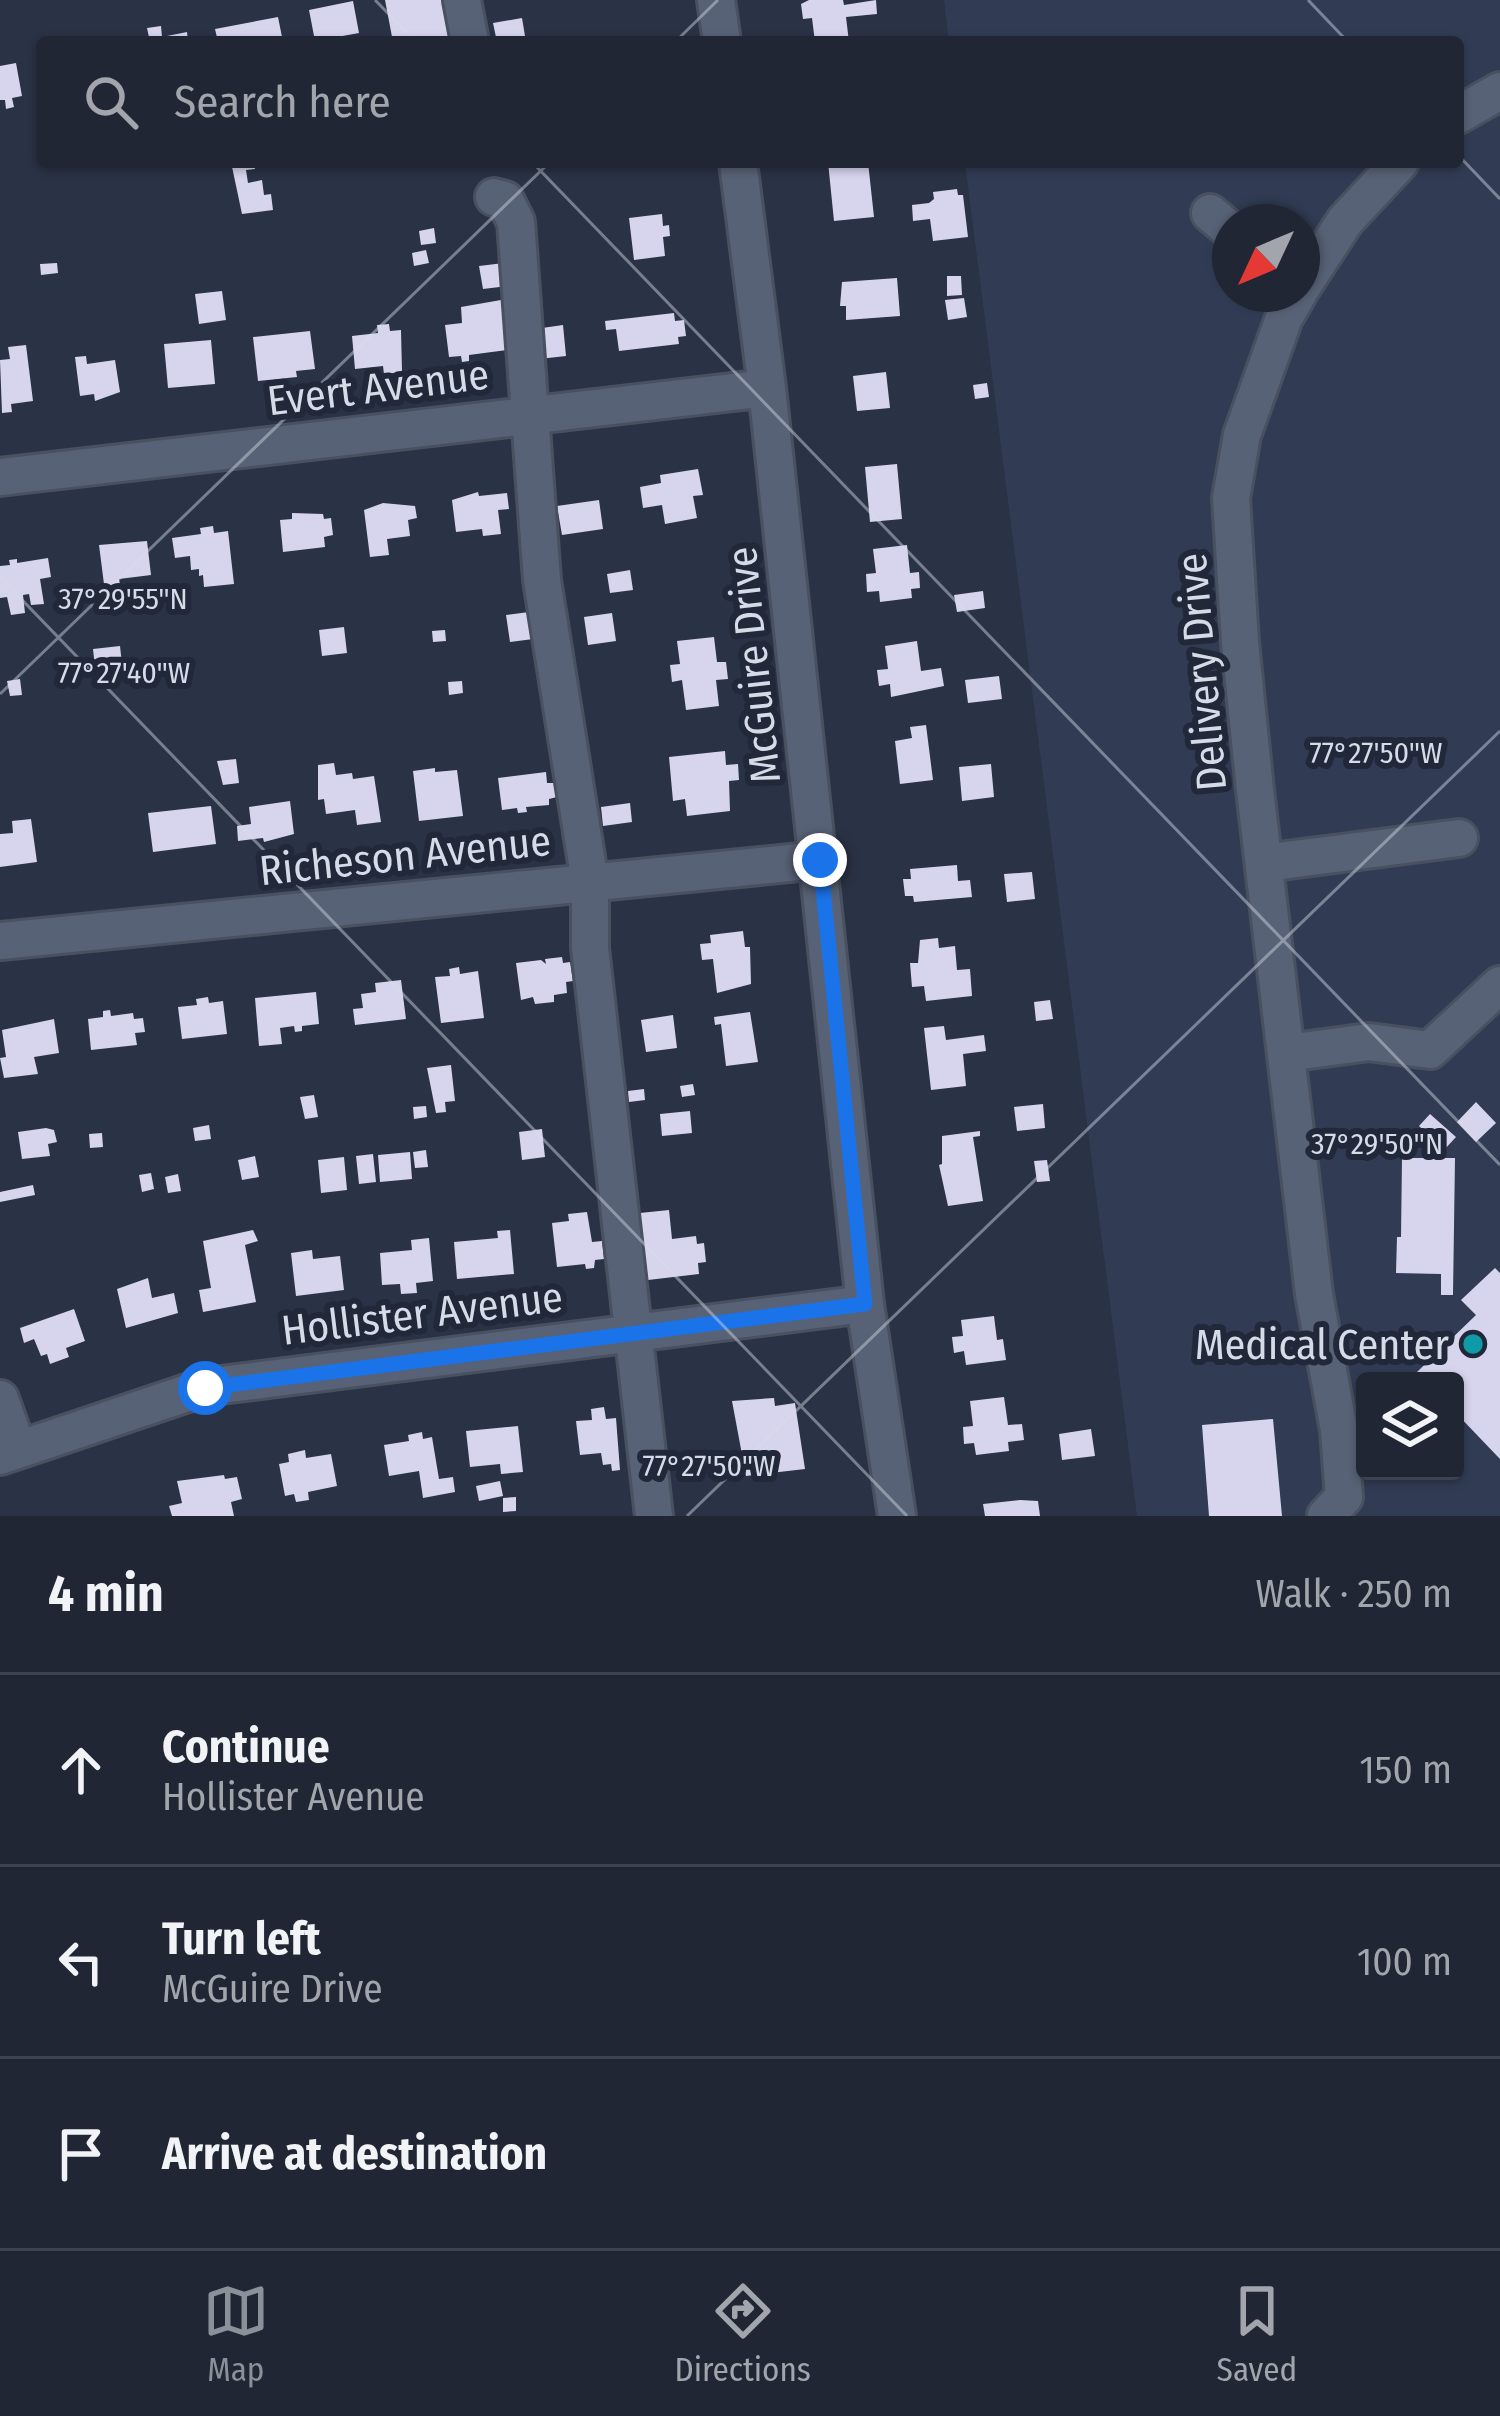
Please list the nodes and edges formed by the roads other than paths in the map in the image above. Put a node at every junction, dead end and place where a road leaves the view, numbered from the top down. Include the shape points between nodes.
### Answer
1 (462, 0) edge
2 (716, 0) edge
3 (469, 36) edge
4 (721, 36) edge
5 (1500, 91) edge
6 (1464, 112) edge
7 (739, 168) edge
8 (1395, 168) edge
9 (494, 196) dead end
10 (1320, 257) edge
11 (1287, 312) edge
12 (767, 388) junction
13 (529, 415) junction
14 (0, 477) edge
15 (1459, 838) dead end
16 (820, 860) junction
17 (1264, 863) junction
18 (590, 882) junction
19 (0, 940) edge
20 (1500, 985) edge
21 (1287, 1053) junction
22 (865, 1304) junction
23 (630, 1332) junction
24 (0, 1399) edge
25 (9, 1453) edge
26 (1339, 1510) edge
27 (654, 1516) edge
28 (897, 1516) edge

1 - 3 street
2 - 4 street
5 - 6 street
7 - 12 street, McGuire Drive
8 - 10 street, Delivery Drive
9 - 13 street via 516,222
11 - 17 street, Delivery Drive via 1242,434 1231,497
12 - 13 street, Evert Avenue
12 - 16 street, McGuire Drive
13 - 14 street, Evert Avenue
13 - 18 street via 542,580
15 - 17 street
16 - 18 street, Richeson Avenue
16 - 22 street, McGuire Drive
17 - 21 street, Delivery Drive
18 - 19 street, Richeson Avenue
18 - 23 street
20 - 21 street via 1430,1050 1369,1042
21 - 26 street, Delivery Drive via 1314,1294 1339,1430
22 - 23 street, Hollister Avenue
22 - 28 street, McGuire Drive
23 - 25 street, Hollister Avenue via 205,1388
23 - 27 street
24 - 25 street

